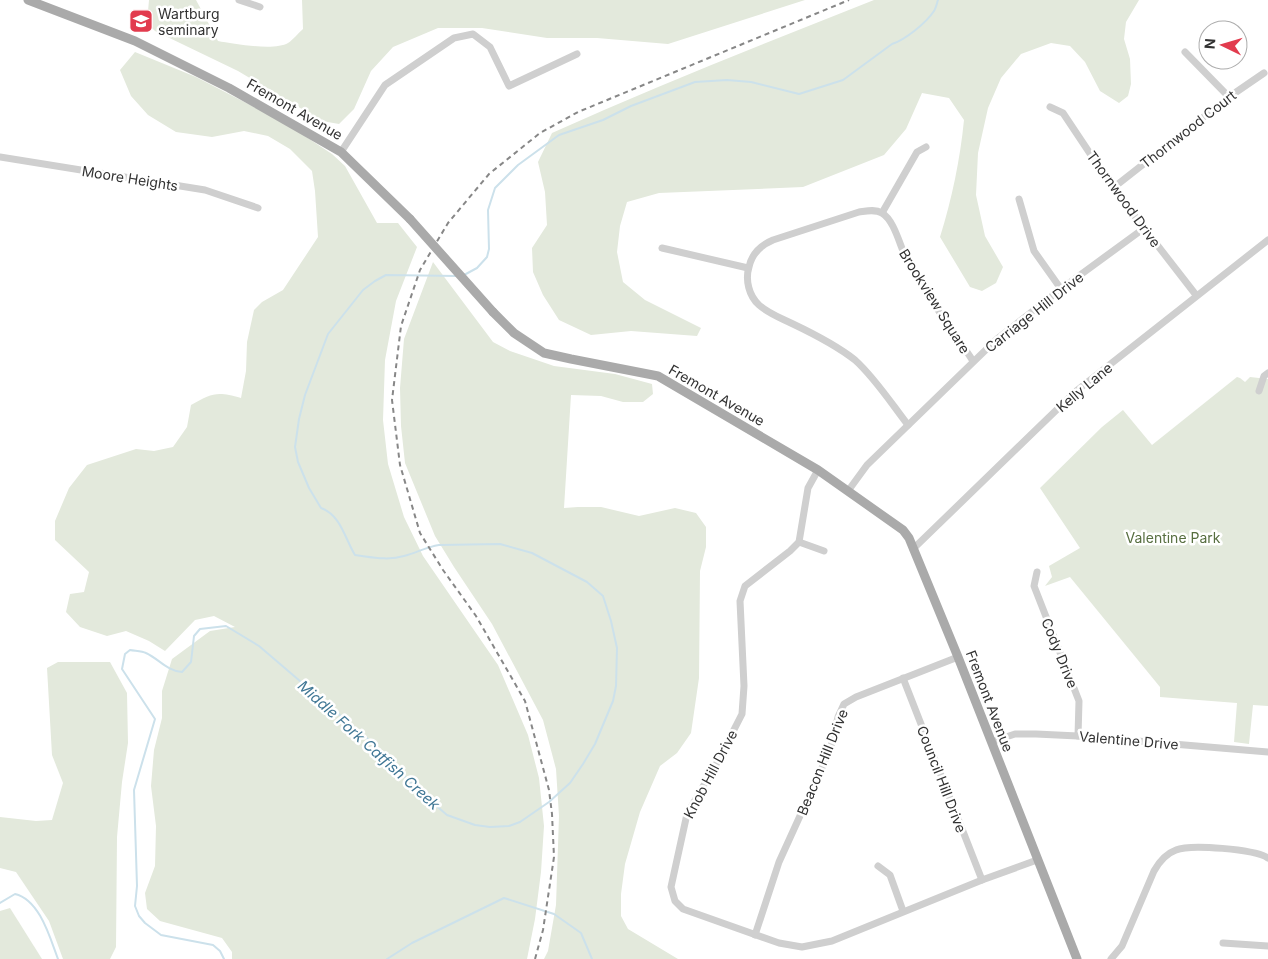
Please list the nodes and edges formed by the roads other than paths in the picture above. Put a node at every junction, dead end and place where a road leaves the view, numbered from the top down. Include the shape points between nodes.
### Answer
1 (28, 0) edge
2 (239, 0) edge
3 (260, 7) dead end
4 (1185, 52) dead end
5 (577, 54) dead end
6 (1264, 73) dead end
7 (1229, 97) junction
8 (1050, 107) dead end
9 (926, 147) dead end
10 (341, 152) junction
11 (0, 157) edge
12 (1112, 188) junction
13 (1018, 199) dead end
14 (258, 208) dead end
15 (882, 213) junction
16 (1143, 229) junction
17 (1268, 240) edge
18 (662, 248) dead end
19 (748, 268) junction
20 (1061, 289) junction
21 (1196, 295) junction
22 (973, 361) junction
23 (1268, 373) edge
24 (1259, 391) dead end
25 (908, 425) junction
26 (818, 470) junction
27 (848, 491) junction
28 (799, 542) junction
29 (913, 549) junction
30 (824, 551) dead end
31 (1036, 572) dead end
32 (958, 657) junction
33 (903, 678) junction
34 (1078, 736) junction
35 (991, 742) junction
36 (1268, 752) edge
37 (1268, 858) edge
38 (1037, 860) junction
39 (878, 866) dead end
40 (982, 880) junction
41 (903, 911) junction
42 (755, 935) junction
43 (1223, 943) dead end
44 (1268, 946) edge
45 (1077, 959) edge
46 (1111, 959) edge

1 - 10 main road, Fremont Avenue via 135,41 230,88
2 - 3 street
4 - 7 street
5 - 10 street via 509,86 490,47 472,34 454,38 385,85
6 - 7 street, Thornwood Court
7 - 12 street, Thornwood Court
8 - 12 street, Thornwood Drive via 1063,113
9 - 15 street via 918,152
10 - 26 main road, Fremont Avenue, bridge via 410,218 514,333 544,352 658,376
11 - 14 street, Moore Heights via 206,190
12 - 16 street, Thornwood Drive
13 - 20 street via 1034,251
15 - 19 street via 874,210 859,212 773,240 755,252
15 - 22 street, Brookview Square via 893,227 916,274
16 - 20 street, Carriage Hill Drive
16 - 21 street, Thornwood Drive
17 - 21 street, Kelly Lane
18 - 19 street
19 - 25 street via 748,285 758,304 832,344 855,361
20 - 22 street, Carriage Hill Drive
21 - 29 street, Kelly Lane via 1063,403
22 - 25 street, Carriage Hill Drive
23 - 24 street
25 - 27 street, Carriage Hill Drive via 867,465
26 - 27 main road, Fremont Avenue
26 - 28 street via 808,488
27 - 29 main road, Fremont Avenue via 895,523 909,538
28 - 30 street
28 - 42 street, Knob Hill Drive via 745,586 740,601 742,714 687,814 671,887 675,901 683,909
29 - 32 main road, Fremont Avenue
31 - 34 street, Cody Drive via 1034,586 1079,701
32 - 33 street, Beacon Hill Drive
32 - 35 main road, Fremont Avenue
33 - 40 street, Council Hill Drive
33 - 42 street, Beacon Hill Drive via 844,704 830,750 779,862
34 - 35 street, Valentine Drive via 1015,734
34 - 36 street, Valentine Drive
35 - 38 main road, Fremont Avenue
37 - 46 street via 1250,852 1186,846 1166,856 1154,872 1122,946
38 - 40 street, Knob Hill Drive
38 - 45 main road, Fremont Avenue
39 - 41 street via 890,875
40 - 41 street, Knob Hill Drive
41 - 42 street, Knob Hill Drive via 832,941 802,947
43 - 44 street

